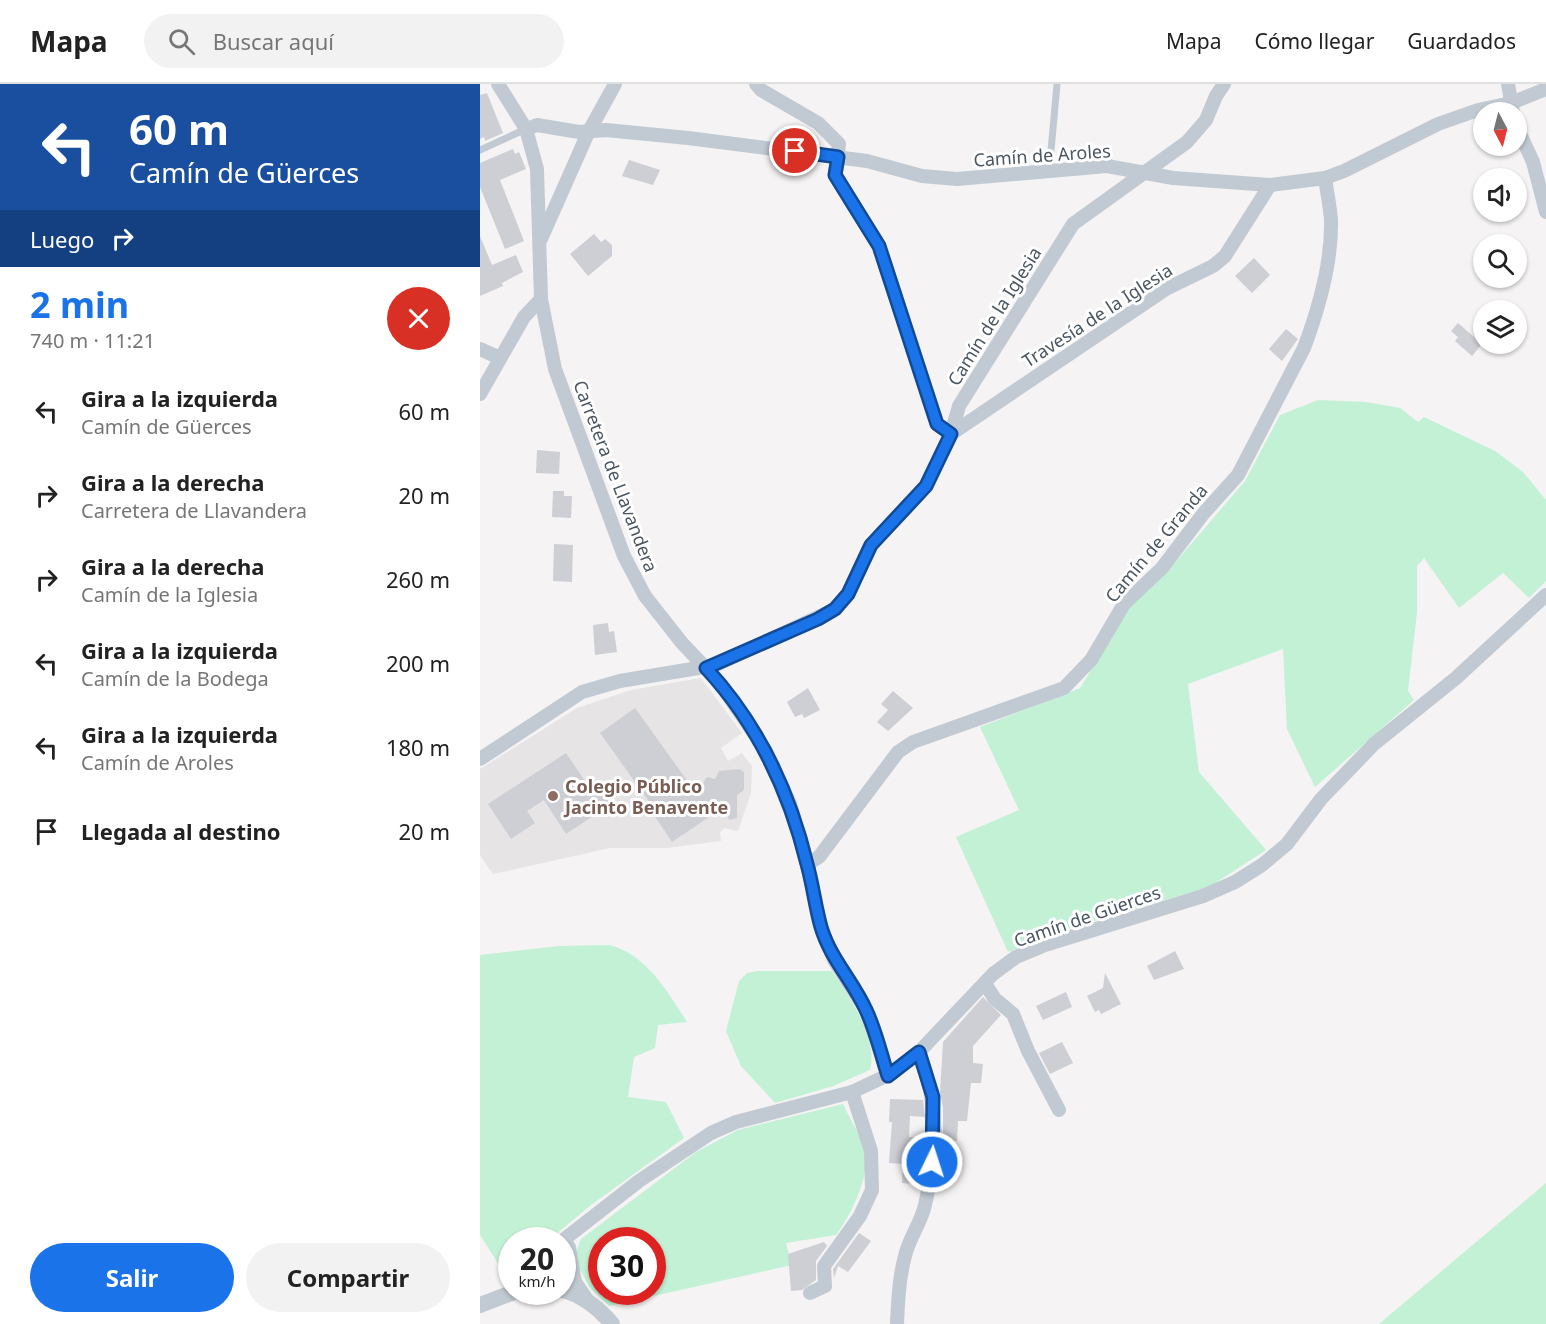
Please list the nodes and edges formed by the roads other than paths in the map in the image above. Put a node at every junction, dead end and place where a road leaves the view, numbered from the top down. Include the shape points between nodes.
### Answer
1 (498, 84) edge
2 (615, 84) edge
3 (756, 84) edge
4 (1058, 84) edge
5 (1224, 84) edge
6 (1508, 84) edge
7 (1546, 89) edge
8 (1511, 102) edge
9 (1523, 102) edge
10 (1473, 112) edge
11 (526, 129) junction
12 (588, 133) junction
13 (1527, 149) edge
14 (480, 150) edge
15 (838, 157) junction
16 (1048, 173) junction
17 (1141, 173) junction
18 (1325, 178) junction
19 (1270, 185) junction
20 (1546, 212) edge
21 (539, 244) junction
22 (541, 299) junction
23 (480, 349) edge
24 (500, 358) junction
25 (480, 393) edge
26 (951, 434) junction
27 (1546, 595) edge
28 (706, 668) junction
29 (480, 759) edge
30 (807, 864) junction
31 (985, 984) junction
32 (919, 1052) junction
33 (888, 1076) junction
34 (852, 1092) junction
35 (1059, 1110) dead end
36 (576, 1233) edge
37 (576, 1283) edge
38 (810, 1293) dead end
39 (498, 1297) edge
40 (588, 1301) edge
41 (480, 1305) edge
42 (591, 1305) edge
43 (612, 1324) edge
44 (897, 1324) edge

1 - 11 street, Carretera de Llavandera
2 - 12 street
3 - 15 street via 818,123 839,144
4 - 16 lane
5 - 17 street, Camín de la Iglesia via 1206,120 1187,142
6 - 8 street
7 - 9 street, Camín de Aroles
10 - 18 street, Camín de Aroles via 1438,124
11 - 12 street, Camín de Aroles via 537,125
11 - 14 lane
11 - 21 street, Carretera de Llavandera via 537,169
12 - 15 street, Camín de Aroles via 617,131
12 - 21 street
13 - 20 street
15 - 16 street, Camín de Aroles via 922,176 957,179
15 - 26 street via 835,175 879,246 937,424
16 - 17 street, Camín de Aroles via 1107,166
17 - 19 street, Camín de Aroles
17 - 26 street, Camín de la Iglesia via 1121,192 1072,224 959,406
18 - 19 street, Camín de Aroles
18 - 30 street, Camín de Granda via 1331,220 1327,265 1312,326 1238,475 1162,568 1124,604 1078,677 1064,687 913,742 898,752 819,857
19 - 26 street, Travesía de la Iglesia via 1225,256 1213,266 1156,296
21 - 22 street, Carretera de Llavandera
22 - 24 street
22 - 28 street, Carretera de Llavandera via 555,369 634,577 645,597
23 - 24 street
24 - 25 street
26 - 28 street, Camín de la Iglesia via 926,486 871,545 848,594 835,609
27 - 31 street, Camín de Güerces via 1456,678 1374,744 1321,799 1287,843 1262,865 1203,896 1016,957
28 - 29 street, Camín de la Iglesia via 620,681 582,692
28 - 30 street, Carretera de Llavandera via 738,707 766,751 790,804
30 - 33 street, Carretera de Llavandera via 821,927 834,960 866,1010
31 - 32 street, Camín de Güerces
31 - 35 street via 1013,1014
32 - 33 street, Camín de Güerces
32 - 44 street via 933,1097 934,1142 925,1207 905,1254
33 - 34 street, Camín de Güerces
34 - 36 street, Camín de Güerces via 736,1122 711,1133 639,1181
34 - 38 street via 871,1151 872,1190 860,1216 824,1266 825,1286
37 - 40 street
39 - 41 street
42 - 43 street

